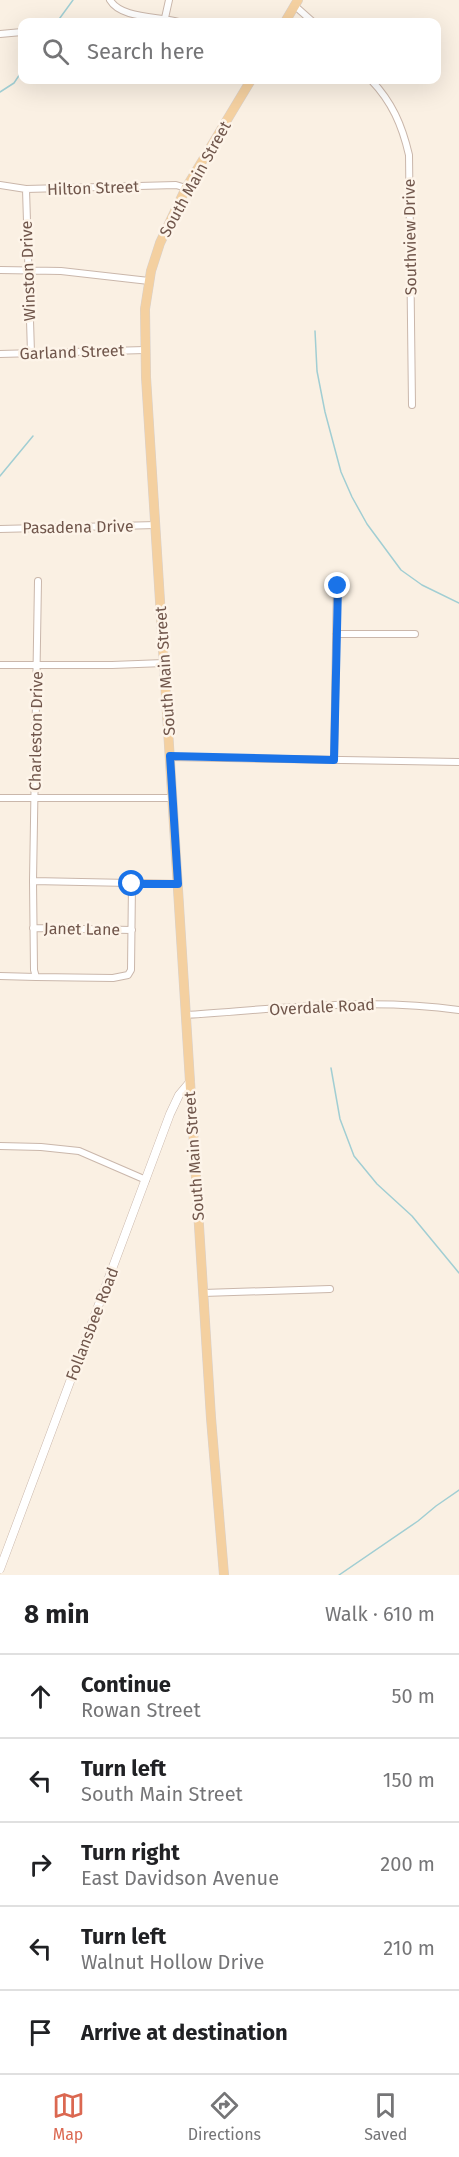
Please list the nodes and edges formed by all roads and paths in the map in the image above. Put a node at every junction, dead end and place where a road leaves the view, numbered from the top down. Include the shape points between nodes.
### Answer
1 (110, 0) edge
2 (170, 0) edge
3 (297, 3) edge
4 (165, 18) joint
5 (288, 18) edge
6 (310, 18) edge
7 (18, 32) edge
8 (0, 33) edge
9 (249, 84) edge
10 (375, 84) edge
11 (0, 185) edge
12 (186, 188) junction
13 (26, 189) junction
14 (28, 269) junction
15 (0, 270) edge
16 (149, 281) junction
17 (145, 350) junction
18 (30, 353) junction
19 (0, 354) edge
20 (412, 405) dead end
21 (156, 525) junction
22 (0, 529) edge
23 (38, 581) dead end
24 (338, 586) dead end
25 (336, 634) junction
26 (416, 634) dead end
27 (164, 663) junction
28 (0, 664) edge
29 (37, 665) junction
30 (170, 756) junction
31 (334, 760) junction
32 (459, 762) edge
33 (0, 798) edge
34 (34, 798) junction
35 (172, 798) junction
36 (33, 881) junction
37 (132, 884) junction
38 (178, 884) junction
39 (33, 928) junction
40 (132, 930) junction
41 (0, 976) edge
42 (36, 977) junction
43 (459, 1010) edge
44 (186, 1015) junction
45 (190, 1082) junction
46 (0, 1146) edge
47 (146, 1180) junction
48 (330, 1288) dead end
49 (203, 1293) junction
50 (2, 1560) edge
51 (0, 1569) edge
52 (224, 1575) edge

1 - 4 street via 125,12
2 - 4 street
3 - 5 main road
3 - 6 street
7 - 8 street
9 - 12 main road, South Main Street
10 - 20 street, Southview Drive via 399,118 409,155
11 - 13 street, Hilton Street
12 - 13 street, Hilton Street via 176,185
12 - 16 main road, South Main Street via 159,243
13 - 14 street, Winston Drive
14 - 15 street
14 - 16 street
14 - 18 street, Winston Drive
16 - 17 main road, South Main Street
17 - 18 street, Garland Street
17 - 21 main road, South Main Street
18 - 19 street, Garland Street
21 - 22 street, Pasadena Drive
21 - 27 main road, South Main Street
23 - 29 street, Charleston Drive
24 - 25 street
25 - 26 street
25 - 31 street
27 - 29 street
27 - 30 main road, South Main Street
28 - 29 street
29 - 34 street, Charleston Drive
30 - 31 street
30 - 35 main road, South Main Street
31 - 32 street
33 - 34 street
34 - 35 street
34 - 36 street, Charleston Drive
35 - 38 main road, South Main Street
36 - 37 street
36 - 39 street, Charleston Drive
37 - 38 street
37 - 40 street
38 - 44 main road, South Main Street
39 - 40 street, Janet Lane
39 - 42 street, Charleston Drive
40 - 42 street via 131,970 124,978
41 - 42 street
43 - 44 street, Overdale Road via 376,1005
44 - 45 main road, South Main Street
45 - 47 street, Follansbee Road via 175,1102
45 - 49 main road, South Main Street
46 - 47 street via 79,1151
47 - 50 street, Follansbee Road
48 - 49 street
49 - 52 main road, South Main Street
50 - 51 street, Follansbee Road

